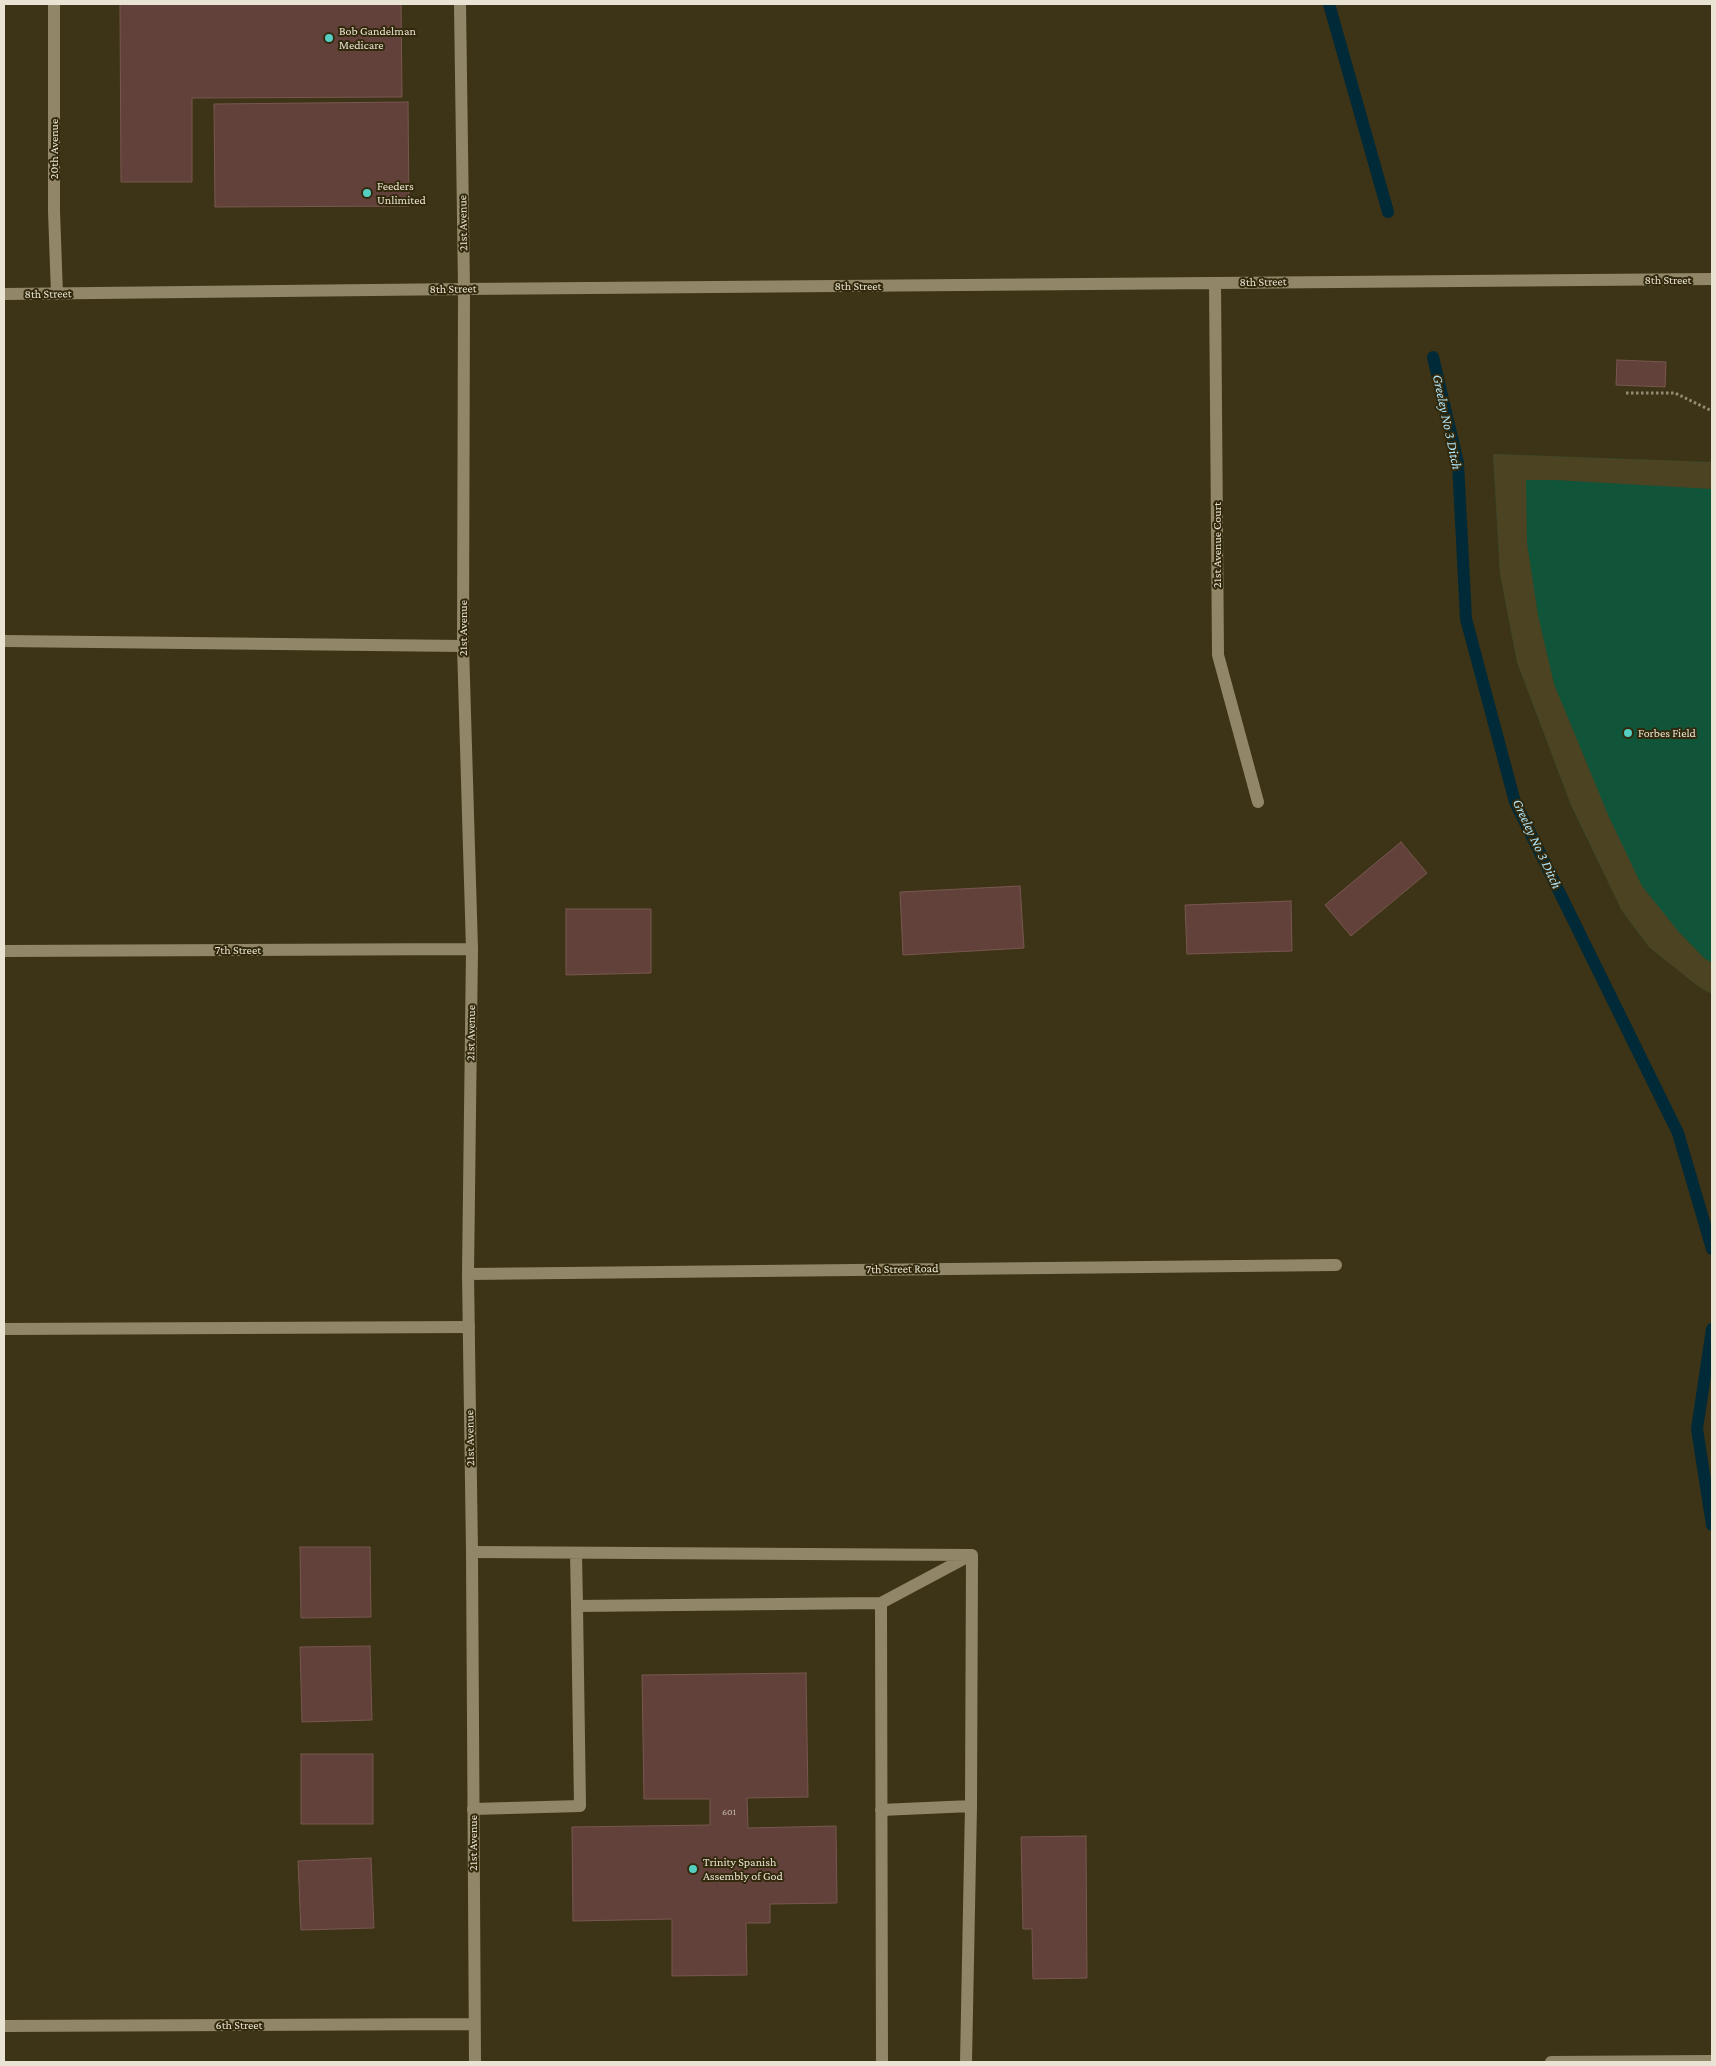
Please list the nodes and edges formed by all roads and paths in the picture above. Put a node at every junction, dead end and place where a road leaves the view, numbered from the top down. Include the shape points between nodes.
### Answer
1 (54, 4) edge
2 (460, 4) edge
3 (1712, 280) edge
4 (1215, 283) junction
5 (464, 289) junction
6 (4, 294) edge
7 (56, 294) junction
8 (1626, 393) dead end
9 (1712, 411) edge
10 (4, 641) edge
11 (463, 646) junction
12 (1258, 802) dead end
13 (472, 948) junction
14 (4, 951) edge
15 (1336, 1265) dead end
16 (468, 1274) junction
17 (469, 1328) junction
18 (4, 1329) edge
19 (472, 1552) junction
20 (576, 1553) junction
21 (972, 1554) junction
22 (881, 1603) junction
23 (577, 1606) junction
24 (972, 1806) junction
25 (473, 1809) junction
26 (881, 1810) junction
27 (474, 2024) junction
28 (4, 2026) edge
29 (475, 2062) edge
30 (882, 2062) edge
31 (966, 2062) edge
32 (1551, 2062) edge
33 (1712, 2062) edge

1 - 7 street, 20th Avenue
2 - 5 street, 21st Avenue
3 - 4 street, 8th Street
4 - 5 street, 8th Street
4 - 12 street, 21st Avenue Court via 1218,655
5 - 7 street, 8th Street
5 - 11 street, 21st Avenue
6 - 7 street, 8th Street
8 - 9 path via 1675,393
10 - 11 street
11 - 13 street, 21st Avenue
13 - 14 street, 7th Street
13 - 16 street, 21st Avenue
15 - 16 street, 7th Street Road
16 - 17 street, 21st Avenue
17 - 18 street
17 - 19 street, 21st Avenue
19 - 20 street
19 - 25 street, 21st Avenue
20 - 21 street
20 - 23 street
21 - 22 street
21 - 24 street
22 - 23 street
22 - 26 street
23 - 25 street via 580,1806
24 - 26 street
24 - 31 street
25 - 27 street, 21st Avenue
26 - 30 street
27 - 28 street, 6th Street
27 - 29 street, 21st Avenue
32 - 33 street

